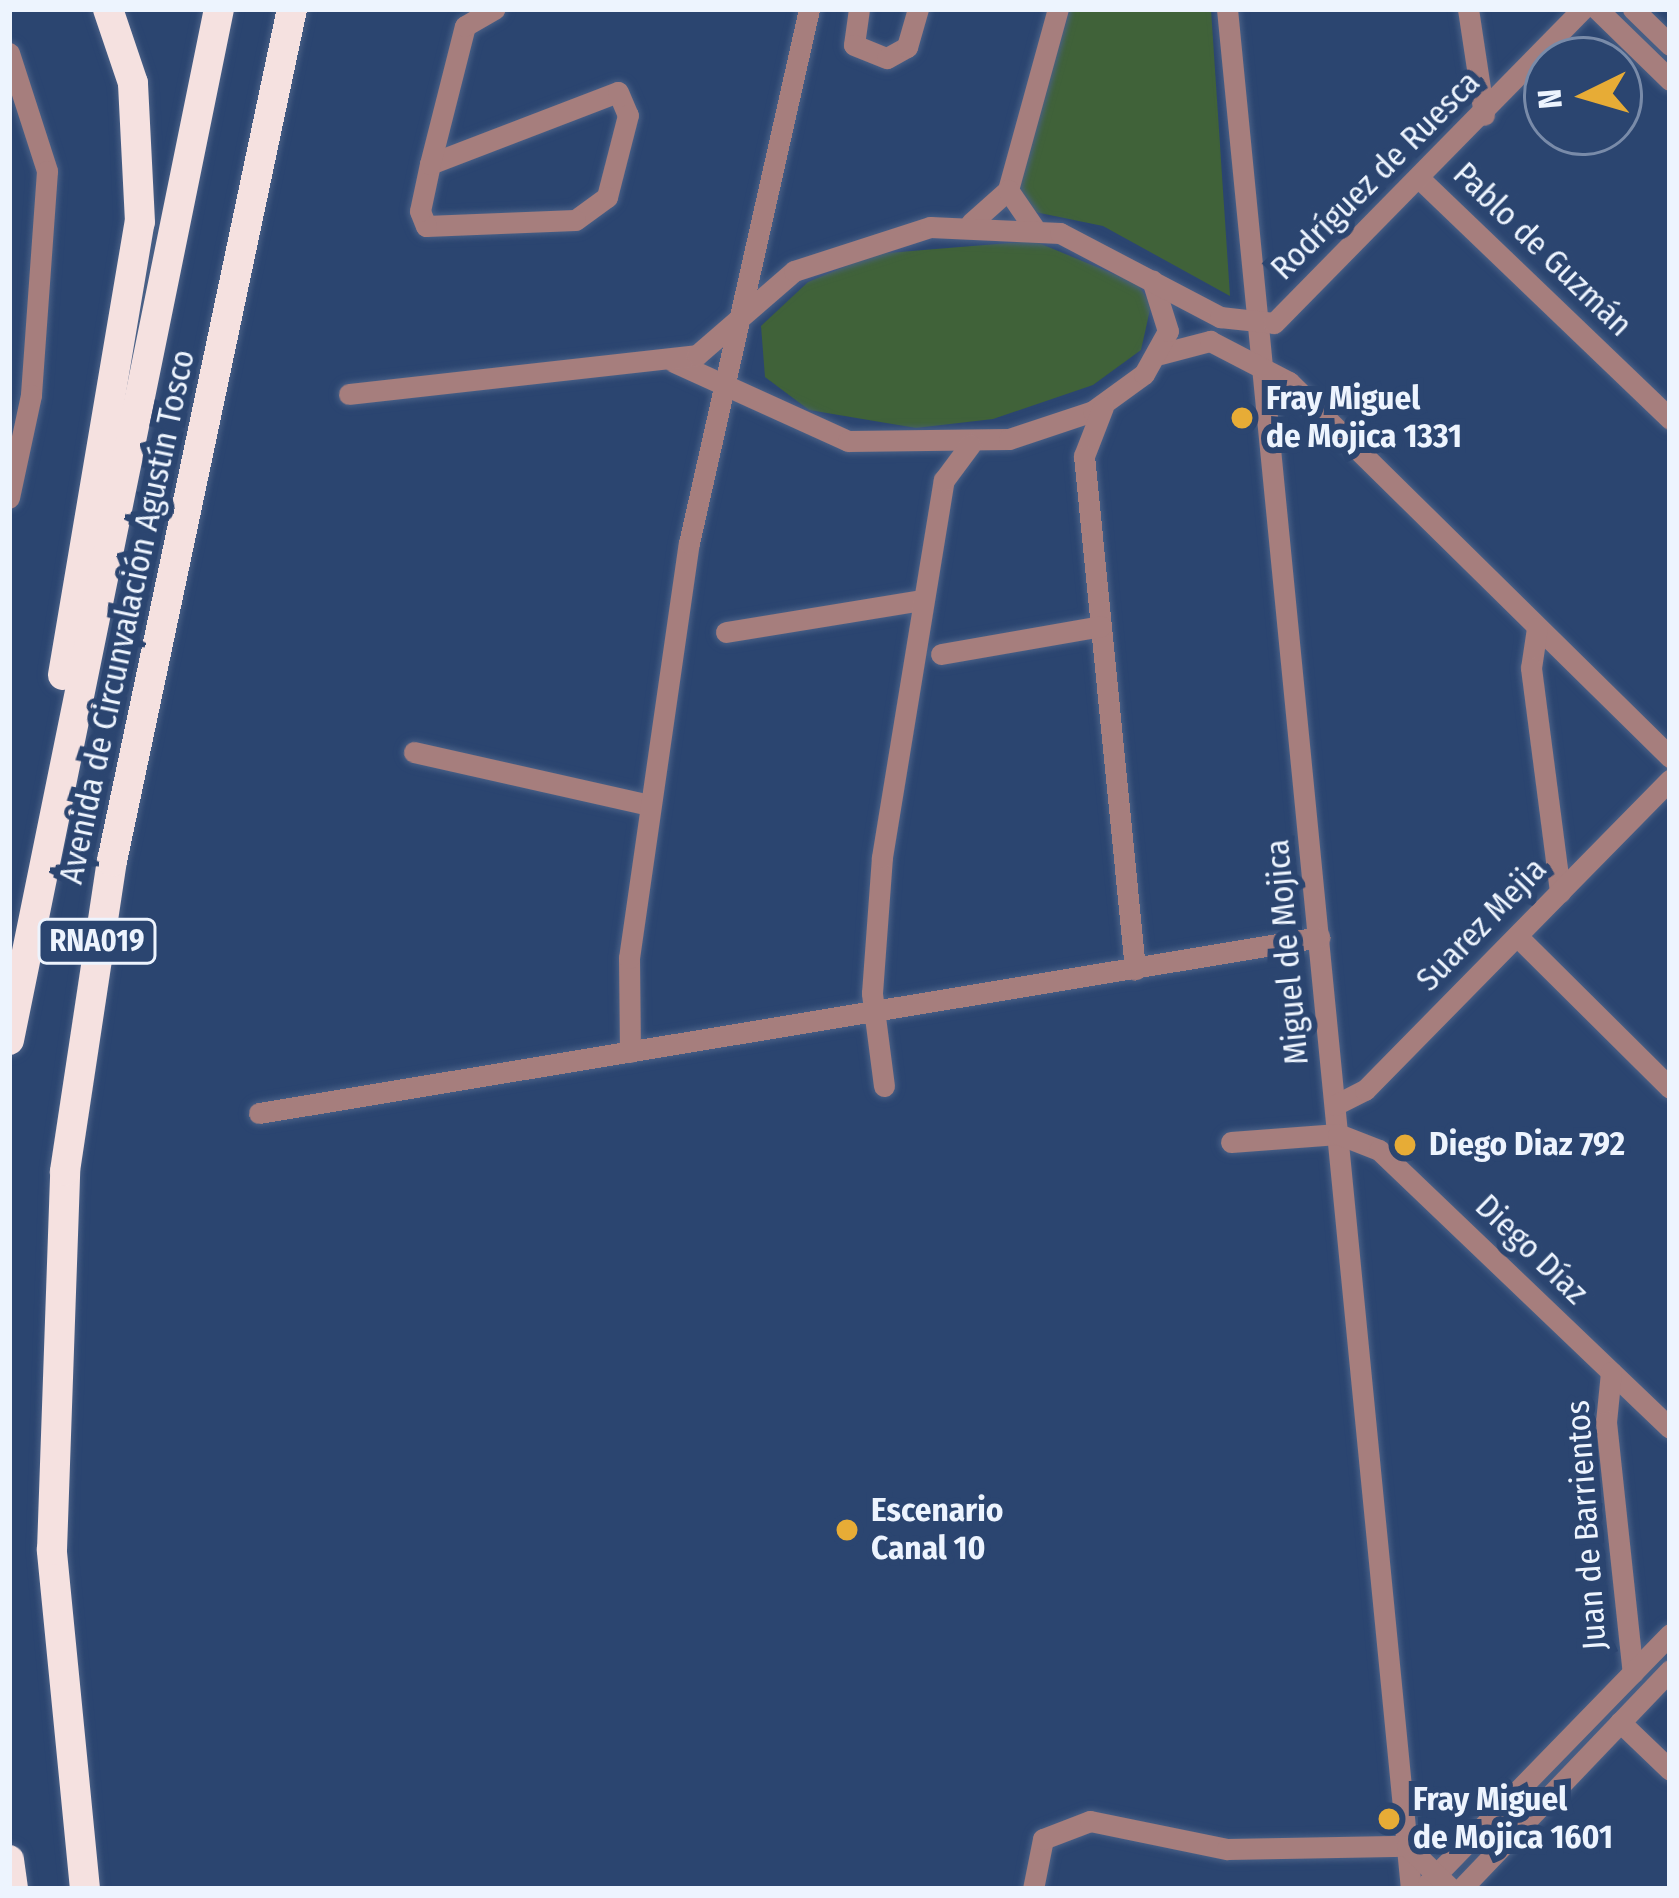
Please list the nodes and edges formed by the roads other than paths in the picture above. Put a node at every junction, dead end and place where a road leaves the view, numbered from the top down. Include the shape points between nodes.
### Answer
1 (109, 9) edge
2 (219, 9) edge
3 (292, 9) edge
4 (494, 9) edge
5 (809, 9) edge
6 (859, 9) edge
7 (917, 9) edge
8 (1058, 9) edge
9 (1227, 9) edge
10 (1468, 9) edge
11 (1583, 9) edge
12 (1597, 9) edge
13 (1633, 9) edge
14 (1670, 45) edge
15 (9, 53) edge
16 (1670, 80) edge
17 (1484, 115) junction
18 (430, 164) junction
19 (1420, 179) junction
20 (1008, 190) junction
21 (967, 225) junction
22 (1034, 228) junction
23 (751, 233) junction
24 (794, 271) junction
25 (1148, 275) junction
26 (735, 323) junction
27 (1259, 326) junction
28 (1160, 354) junction
29 (661, 362) junction
30 (1263, 365) junction
31 (724, 386) junction
32 (350, 394) dead end
33 (1105, 404) junction
34 (759, 407) junction
35 (1670, 419) edge
36 (710, 427) junction
37 (1038, 431) junction
38 (970, 445) junction
39 (912, 447) junction
40 (1084, 456) junction
41 (944, 480) junction
42 (9, 498) edge
43 (922, 601) junction
44 (1101, 626) junction
45 (1537, 628) junction
46 (726, 632) dead end
47 (941, 654) dead end
48 (414, 752) dead end
49 (1670, 757) edge
50 (58, 770) junction
51 (1670, 780) edge
52 (649, 805) junction
53 (1560, 892) junction
54 (1518, 937) junction
55 (1320, 938) junction
56 (1135, 969) junction
57 (873, 1013) junction
58 (9, 1040) edge
59 (630, 1052) junction
60 (884, 1086) dead end
61 (1670, 1088) edge
62 (1335, 1105) junction
63 (259, 1113) dead end
64 (1338, 1134) junction
65 (1231, 1142) dead end
66 (1611, 1372) junction
67 (1670, 1428) edge
68 (1670, 1634) edge
69 (1670, 1670) edge
70 (1633, 1672) junction
71 (1620, 1722) junction
72 (1670, 1770) edge
73 (1407, 1846) junction
74 (9, 1860) edge
75 (1444, 1882) edge
76 (14, 1889) edge
77 (85, 1889) edge
78 (1034, 1889) edge
79 (1412, 1889) edge
80 (1461, 1889) edge

1 - 50 highway via 136,98 140,221 66,629
2 - 50 highway, Avenida de Circunvalación Agustín Tosco / RNA019
3 - 77 highway, Avenida de Circunvalación Agustín Tosco / RNA019 via 112,861 64,1171 52,1550
4 - 18 street via 465,26
5 - 23 street
6 - 7 street via 854,45 887,58 907,47
8 - 20 street
9 - 27 street, Miguel de Mojica
10 - 17 street
11 - 17 street, Rodríguez de Ruesca
12 - 16 street
13 - 14 street
15 - 42 street via 47,171 31,395
17 - 19 street, Rodríguez de Ruesca
18 - 18 street via 608,92 629,105 607,197 575,220 432,232 420,211
19 - 27 street, Rodríguez de Ruesca via 1285,316
19 - 35 street, Pablo de Guzmán
20 - 21 street
20 - 22 street
21 - 22 street
21 - 24 street via 876,238
22 - 25 street
23 - 24 street via 767,266
23 - 26 street
24 - 26 street
25 - 27 street
25 - 28 street via 1166,315
26 - 29 street via 697,355
26 - 31 street
27 - 30 street, Miguel de Mojica
28 - 30 street via 1210,341
28 - 33 street
29 - 31 street
29 - 32 street
30 - 45 street
30 - 55 street, Miguel de Mojica
31 - 34 street
31 - 36 street
33 - 37 street
33 - 40 street
34 - 36 street via 730,408
34 - 39 street via 822,435
36 - 52 street
37 - 38 street
37 - 40 street via 1071,436
38 - 39 street
38 - 41 street
39 - 41 street
40 - 44 street
41 - 43 street
43 - 46 street
43 - 57 street via 882,856
44 - 47 street
44 - 56 street
45 - 49 street
45 - 53 street via 1531,668
48 - 52 street
50 - 58 highway, Avenida de Circunvalación Agustín Tosco / RNA019
51 - 53 street, Suarez Mejia
52 - 59 street via 624,1000
53 - 54 street, Suarez Mejia
54 - 61 street
54 - 62 street, Suarez Mejia via 1365,1090
55 - 56 street
55 - 62 street, Miguel de Mojica
56 - 57 street
57 - 59 street
57 - 60 street
59 - 63 street
62 - 64 street, Miguel de Mojica
64 - 65 street
64 - 66 street, Diego Díaz via 1379,1150
64 - 73 street, Miguel de Mojica
66 - 67 street, Diego Díaz
66 - 70 street, Juan de Barrientos via 1606,1422
68 - 70 street
69 - 71 street
70 - 75 street
71 - 72 street
71 - 80 street
73 - 75 street
73 - 78 street via 1228,1849 1074,1823 1042,1839
73 - 79 street, Miguel de Mojica
74 - 76 highway
75 - 79 street

